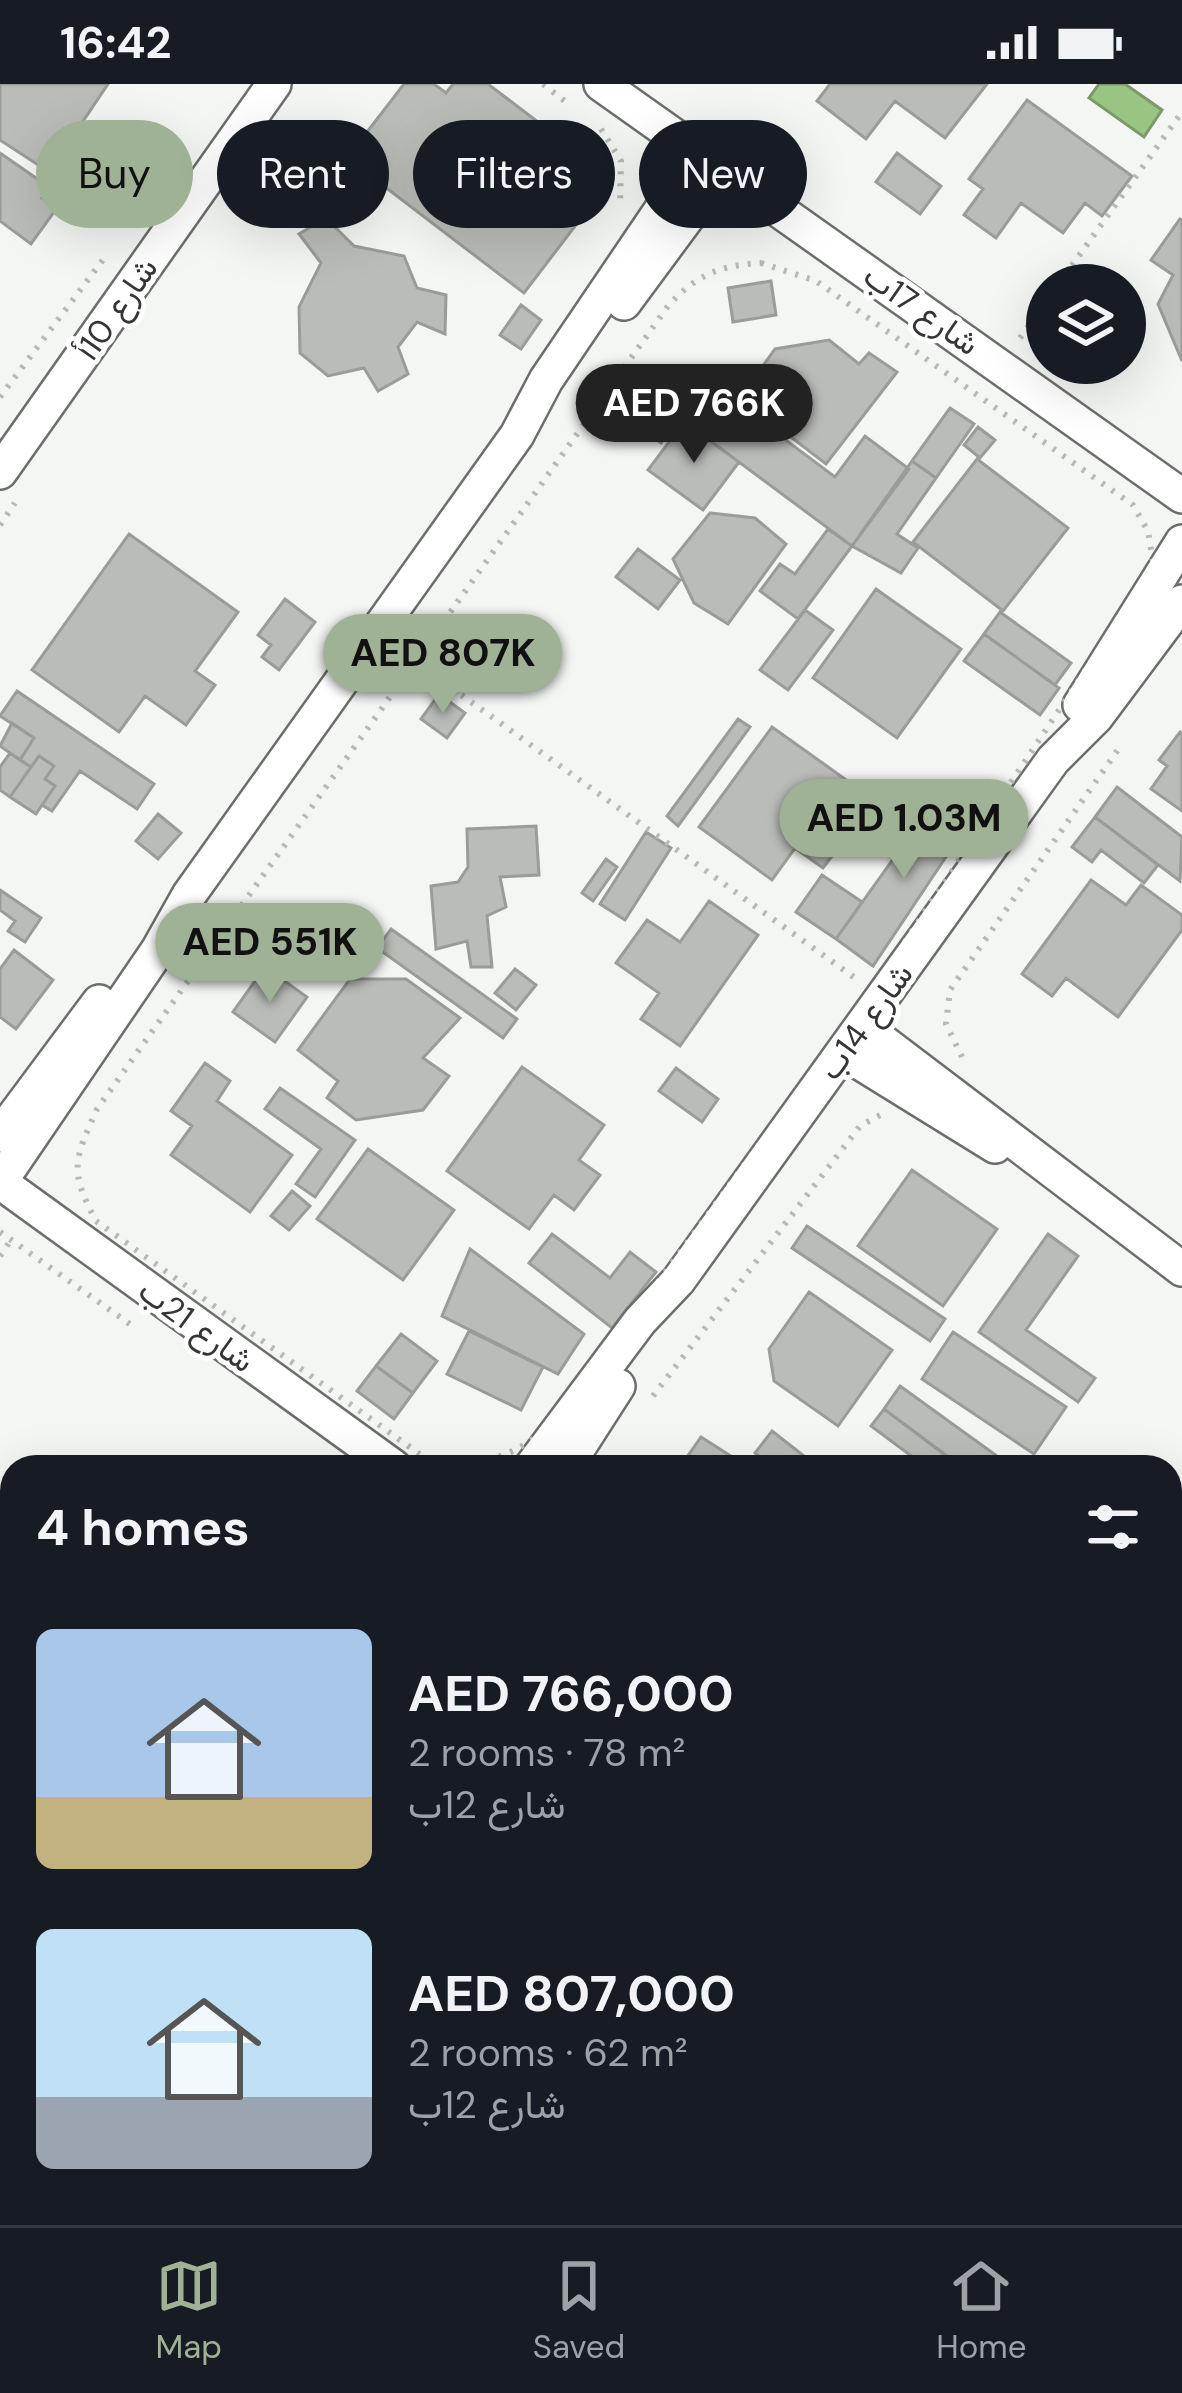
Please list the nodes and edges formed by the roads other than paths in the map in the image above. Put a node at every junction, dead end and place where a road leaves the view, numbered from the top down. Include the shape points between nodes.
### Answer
1 (274, 84) edge
2 (601, 84) edge
3 (652, 120) edge
4 (667, 228) edge
5 (804, 228) edge
6 (0, 472) edge
7 (1182, 496) edge
8 (1182, 542) edge
9 (1182, 602) edge
10 (1053, 760) junction
11 (188, 895) junction
12 (852, 1039) junction
13 (0, 1135) edge
14 (0, 1183) edge
15 (1182, 1269) edge
16 (678, 1281) junction
17 (377, 1455) edge
18 (540, 1455) edge
19 (574, 1455) edge

1 - 6 street, شارع 10أ
2 - 3 street, شارع 17ب
4 - 11 street via 560,391 518,435
5 - 7 street, شارع 17ب
8 - 10 street, شارع 14ب
9 - 10 street, شارع 14ب
10 - 12 street, شارع 14ب
11 - 13 street
11 - 14 street
12 - 15 street via 1001,1127 1046,1170
12 - 16 street, شارع 14ب
14 - 17 street, شارع 21ب
16 - 18 street, شارع 14ب
16 - 19 street, شارع 14ب

